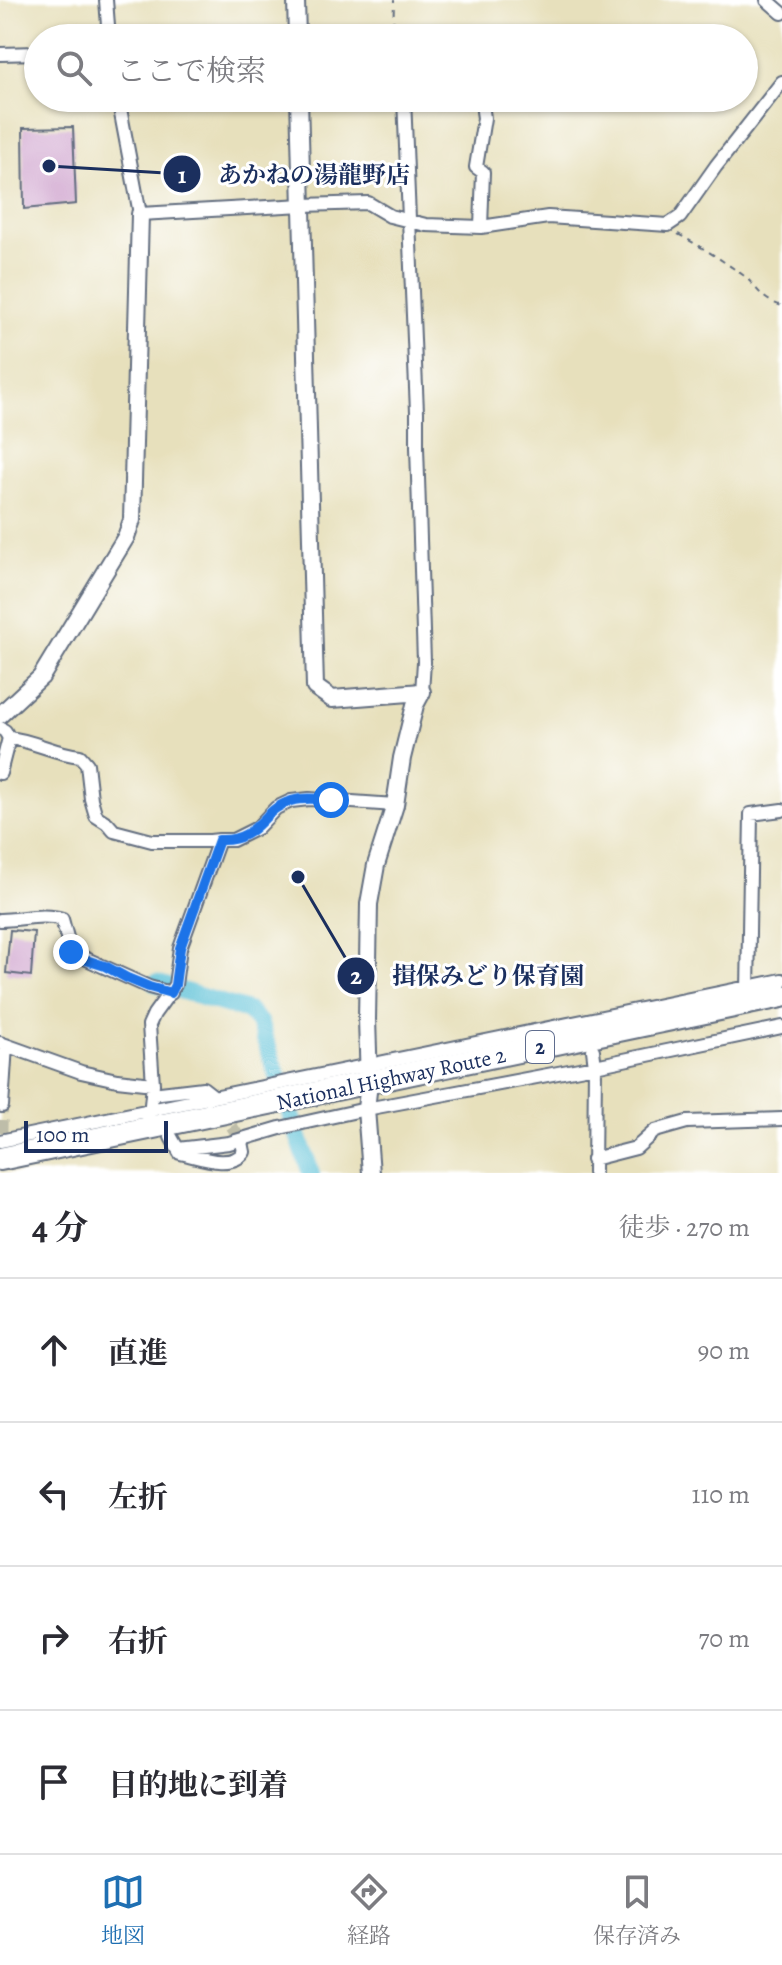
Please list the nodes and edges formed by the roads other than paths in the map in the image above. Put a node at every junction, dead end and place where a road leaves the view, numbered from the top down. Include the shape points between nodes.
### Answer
1 (106, 0) edge
2 (296, 0) edge
3 (767, 0) edge
4 (782, 13) edge
5 (108, 24) edge
6 (297, 24) edge
7 (24, 53) edge
8 (0, 54) edge
9 (782, 82) edge
10 (121, 112) edge
11 (300, 112) edge
12 (405, 112) edge
13 (483, 112) edge
14 (303, 205) junction
15 (140, 214) junction
16 (409, 222) junction
17 (481, 227) junction
18 (422, 692) junction
19 (0, 715) edge
20 (0, 728) edge
21 (9, 738) junction
22 (0, 773) edge
23 (395, 805) junction
24 (782, 810) edge
25 (219, 840) junction
26 (0, 920) edge
27 (782, 980) edge
28 (171, 993) junction
29 (749, 995) junction
30 (782, 996) edge
31 (782, 1009) edge
32 (782, 1027) edge
33 (3, 1044) edge
34 (594, 1058) junction
35 (368, 1088) junction
36 (153, 1089) junction
37 (212, 1095) dead end
38 (2, 1106) dead end
39 (287, 1106) junction
40 (782, 1119) edge
41 (162, 1131) junction
42 (0, 1141) edge
43 (242, 1142) dead end
44 (0, 1159) edge
45 (593, 1159) junction
46 (9, 1173) edge
47 (371, 1173) edge
48 (594, 1173) edge

1 - 5 street
2 - 6 street
3 - 4 street
7 - 8 street
9 - 17 street via 680,217 668,225 548,217
10 - 15 street
11 - 14 street
12 - 16 street
13 - 17 street via 476,167 483,172
14 - 15 street
14 - 16 street via 368,203
14 - 18 street via 315,687 332,699
15 - 19 street via 132,520 41,677
16 - 17 street
16 - 18 street
18 - 23 street via 402,758
20 - 21 street
21 - 22 street
21 - 25 street via 80,756 87,764 96,816 114,831 152,841
23 - 25 street via 291,801 257,828 233,840
23 - 35 street via 369,904
24 - 29 street via 751,814
25 - 28 street via 180,948
26 - 28 street via 62,919 71,952
27 - 29 street
28 - 36 street via 149,1025
29 - 30 highway, National Highway Route 2 / 2
29 - 35 highway, National Highway Route 2 / 2
31 - 34 highway, National Highway Route 2 / 2
32 - 34 street
33 - 36 street via 81,1072
33 - 38 street
34 - 35 highway, National Highway Route 2 / 2
34 - 45 street
35 - 39 highway, National Highway Route 2 / 2
35 - 47 street
36 - 37 street via 203,1088
36 - 41 street
39 - 41 highway, National Highway Route 2 / 2
39 - 41 street via 229,1143
40 - 45 street via 687,1122 655,1131 636,1148
41 - 42 street
41 - 43 street via 180,1153 222,1162 241,1157
41 - 44 highway, National Highway Route 2 / 2
41 - 46 highway, National Highway Route 2 / 2
45 - 48 street

